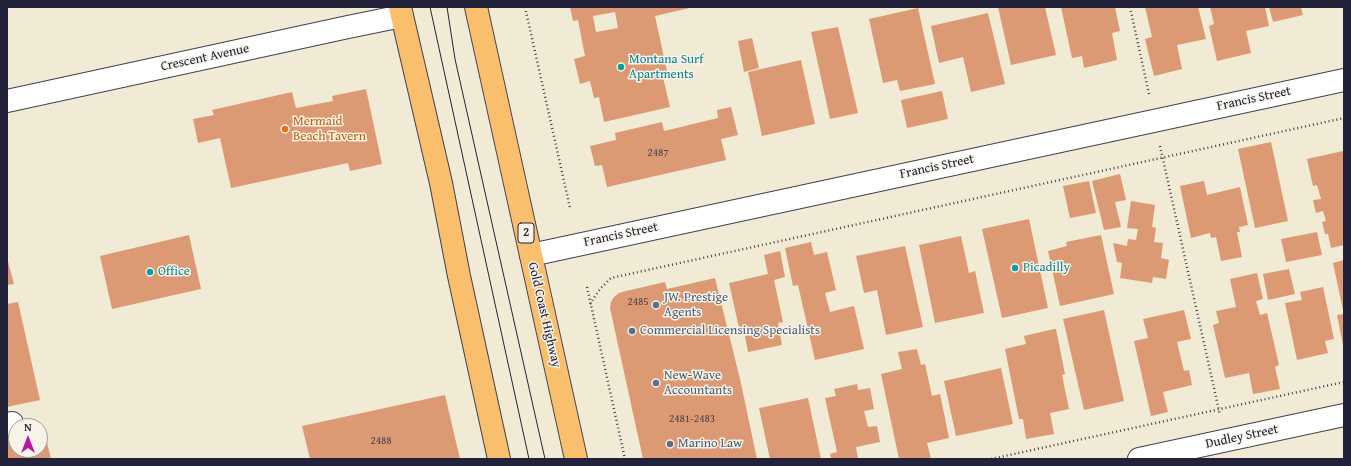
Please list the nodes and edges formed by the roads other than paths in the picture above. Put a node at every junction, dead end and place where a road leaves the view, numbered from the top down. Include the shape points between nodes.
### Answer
1 (476, 7) edge
2 (401, 12) edge
3 (1344, 80) edge
4 (7, 101) edge
5 (531, 255) junction
6 (1344, 415) edge
7 (499, 459) edge
8 (576, 459) edge
9 (1139, 459) edge

1 - 5 highway, Gold Coast Highway / 2
2 - 4 street, Crescent Avenue via 348,27
2 - 7 highway via 441,184
3 - 5 street, Francis Street
5 - 8 highway, Gold Coast Highway / 2
6 - 9 street, Dudley Street

